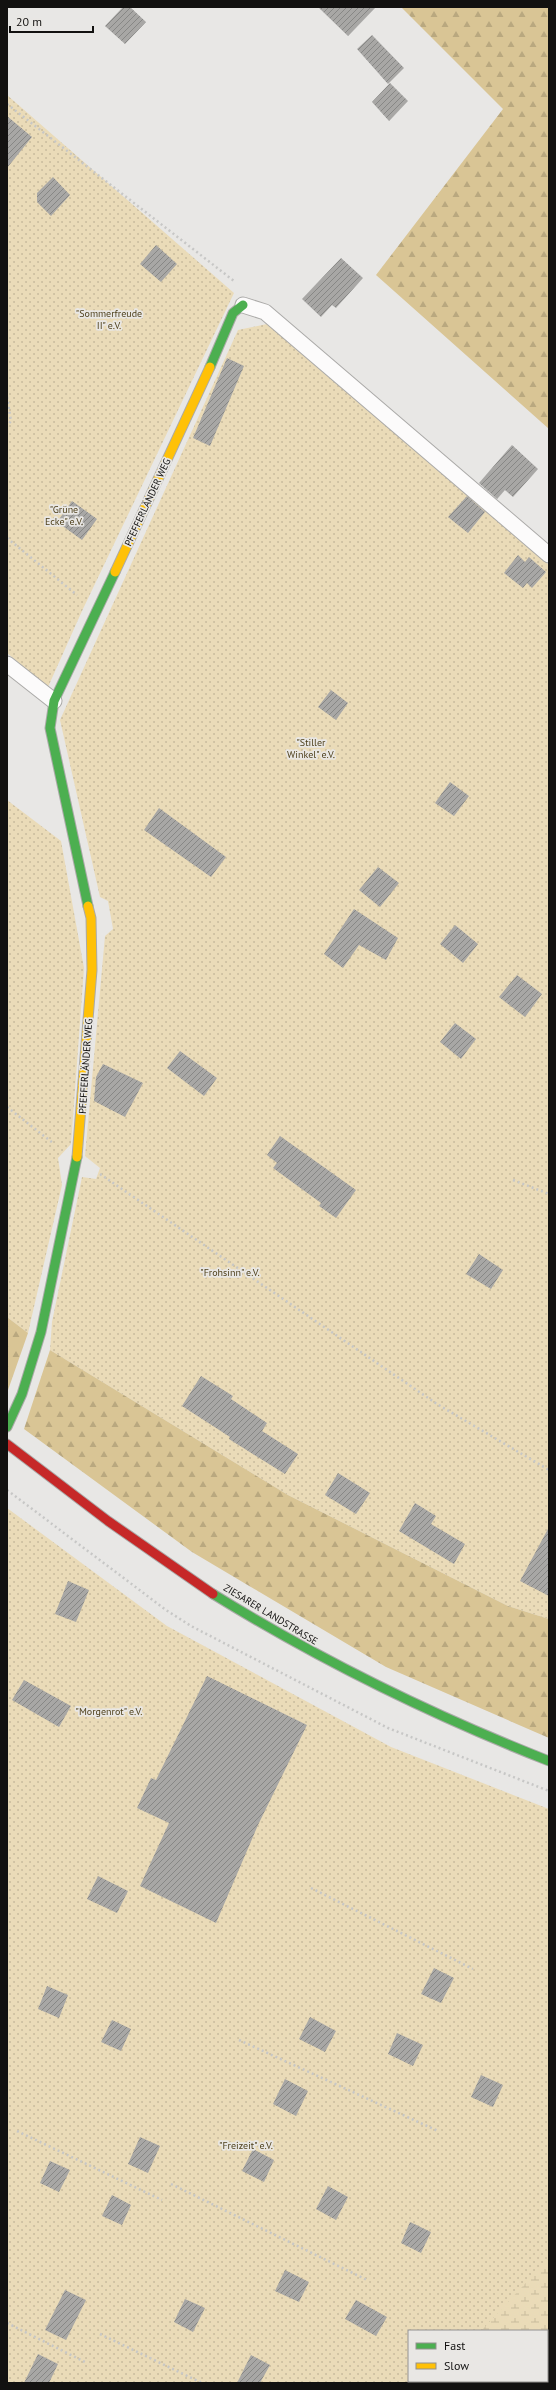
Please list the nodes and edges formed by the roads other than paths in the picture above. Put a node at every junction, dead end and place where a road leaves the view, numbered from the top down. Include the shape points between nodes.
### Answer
1 (243, 305) joint
2 (549, 555) edge
3 (7, 664) edge
4 (54, 701) junction
5 (7, 1427) edge
6 (7, 1444) edge
7 (549, 1761) edge

1 - 2 lane via 265,312
1 - 4 street, PFEFFERLÄNDER WEG via 233,313 193,408
3 - 4 lane
4 - 5 street, PFEFFERLÄNDER WEG via 50,728 90,918 92,970 77,1161 41,1332 22,1394
6 - 7 street, ZIESARER LANDSTRASSE via 143,1546 284,1637 400,1698

